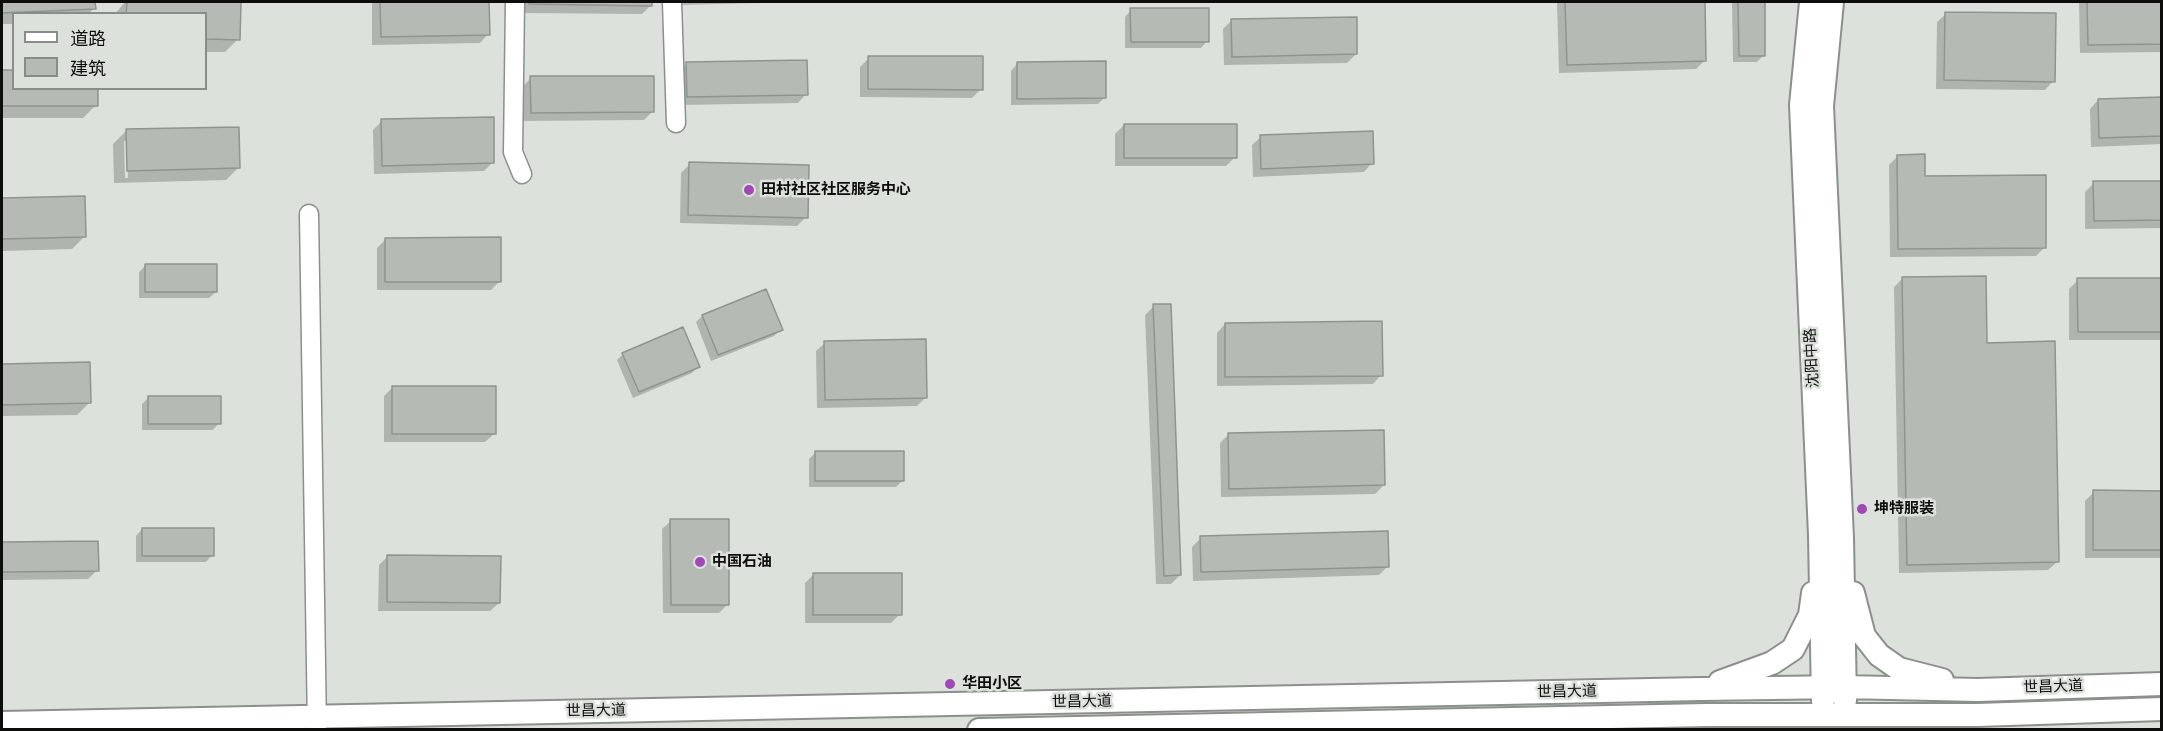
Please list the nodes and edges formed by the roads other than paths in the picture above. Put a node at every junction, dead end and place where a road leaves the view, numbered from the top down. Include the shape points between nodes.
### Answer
1 (514, 2) edge
2 (672, 2) edge
3 (1811, 2) edge
4 (1832, 2) edge
5 (676, 123) dead end
6 (522, 174) dead end
7 (309, 214) dead end
8 (1831, 536) junction
9 (2162, 684) edge
10 (1823, 687) junction
11 (1845, 687) junction
12 (1701, 689) junction
13 (1978, 690) junction
14 (998, 704) junction
15 (2162, 710) edge
16 (1707, 715) junction
17 (1977, 715) junction
18 (1823, 722) edge
19 (1846, 722) edge
20 (2, 723) edge
21 (317, 723) edge
22 (991, 729) edge
23 (1755, 729) edge
24 (1913, 729) edge

1 - 6 street via 513,152
2 - 5 street
3 - 8 main road, 沈阳中路 via 1801,105
4 - 8 main road via 1822,106
7 - 21 street
8 - 10 main road, 沈阳中路
8 - 11 main road
8 - 12 main road via 1810,615 1793,649 1772,663
8 - 13 main road via 1864,636 1879,655 1899,669
9 - 13 main road, 世昌大道
10 - 11 main road, 世昌大道
10 - 12 main road, 世昌大道
10 - 18 main road, 沈阳中路
11 - 13 main road, 世昌大道
11 - 19 main road
12 - 14 main road, 世昌大道
14 - 21 main road, 世昌大道
14 - 22 street
15 - 17 main road, 世昌大道
16 - 18 main road, 世昌大道
16 - 22 main road, 世昌大道
16 - 23 main road
17 - 19 main road, 世昌大道
17 - 24 main road
18 - 19 main road, 世昌大道
20 - 21 main road, 世昌大道

